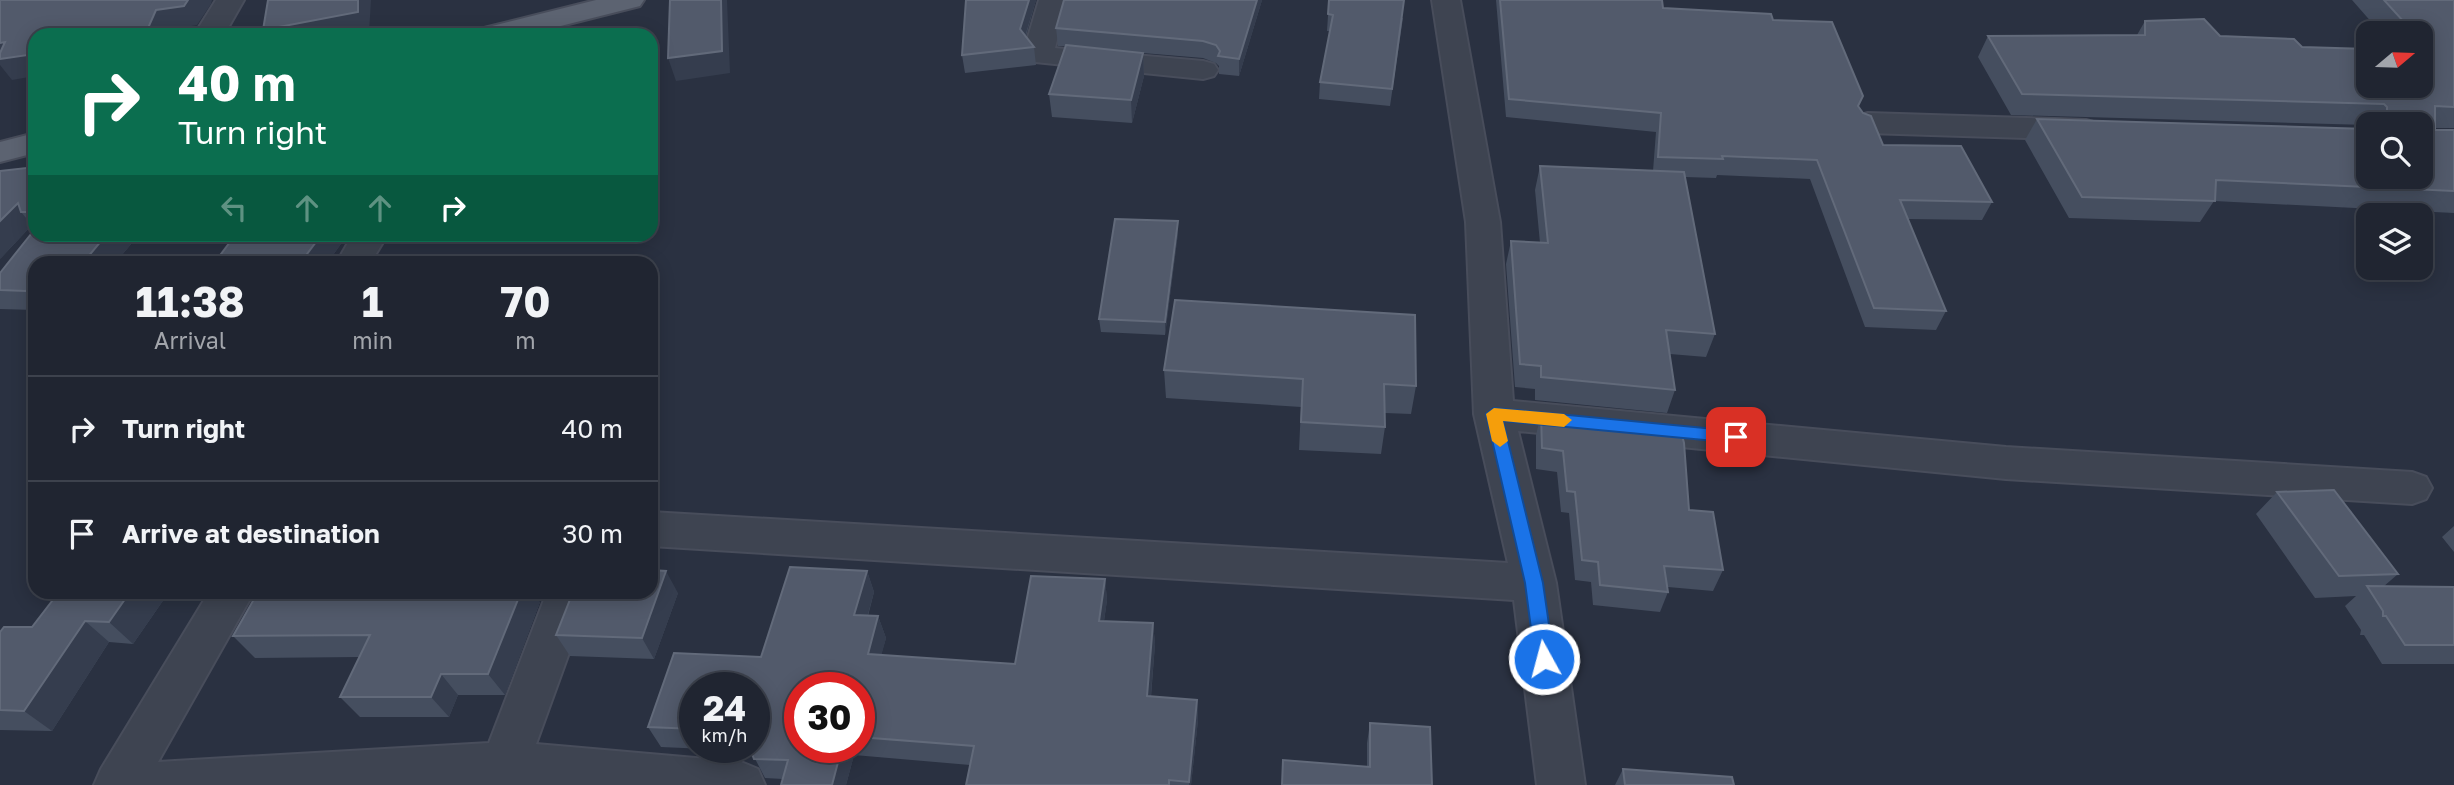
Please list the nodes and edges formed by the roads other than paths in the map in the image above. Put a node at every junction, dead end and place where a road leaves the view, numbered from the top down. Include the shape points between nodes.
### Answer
1 (230, 0) edge
2 (631, 0) edge
3 (1052, 0) edge
4 (1446, 0) edge
5 (213, 28) edge
6 (520, 28) edge
7 (1203, 70) dead end
8 (1868, 123) edge
9 (2120, 131) edge
10 (28, 145) edge
11 (0, 152) edge
12 (1494, 414) junction
13 (2412, 488) dead end
14 (658, 529) edge
15 (1534, 583) junction
16 (228, 599) edge
17 (566, 599) edge
18 (505, 764) junction
19 (118, 785) edge
20 (152, 785) edge
21 (741, 785) edge
22 (1561, 785) edge

1 - 5 street
2 - 6 main road
3 - 7 street via 1040,47 1046,56
4 - 12 street via 1483,222
8 - 9 street
10 - 11 main road
12 - 13 street via 2006,463
12 - 15 street
14 - 15 street
15 - 22 street
16 - 19 street
17 - 18 street
18 - 20 street
18 - 21 street

